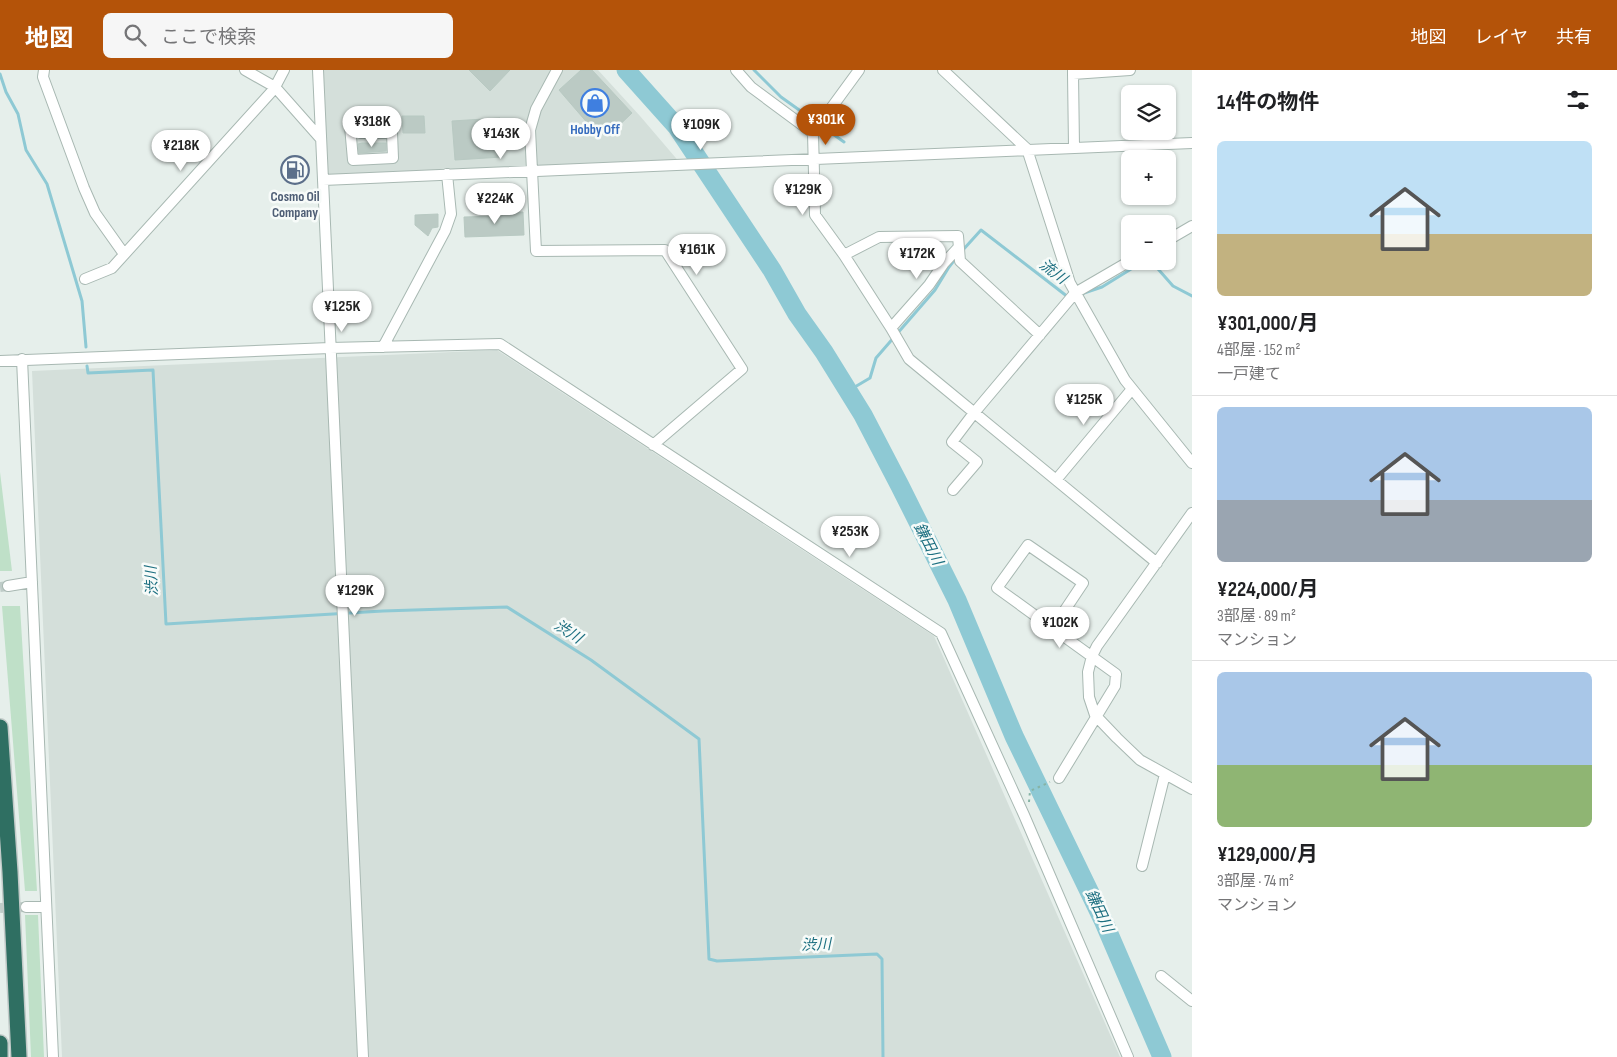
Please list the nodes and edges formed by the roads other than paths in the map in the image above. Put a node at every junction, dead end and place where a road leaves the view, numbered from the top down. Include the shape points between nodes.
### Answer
1 (44, 70) edge
2 (245, 70) edge
3 (284, 70) edge
4 (318, 70) edge
5 (557, 70) edge
6 (736, 70) edge
7 (859, 70) edge
8 (943, 70) edge
9 (1130, 70) edge
10 (1073, 72) edge
11 (955, 74) edge
12 (275, 87) junction
13 (350, 126) joint
14 (814, 133) junction
15 (321, 139) junction
16 (1192, 143) edge
17 (1074, 147) junction
18 (1027, 150) junction
19 (814, 159) junction
20 (532, 171) junction
21 (447, 174) junction
22 (323, 180) junction
23 (1192, 226) edge
24 (1176, 235) edge
25 (958, 248) junction
26 (124, 254) junction
27 (844, 255) junction
28 (1121, 266) edge
29 (85, 279) dead end
30 (1075, 293) junction
31 (891, 328) junction
32 (1040, 335) junction
33 (383, 347) junction
34 (330, 348) junction
35 (22, 359) junction
36 (0, 361) edge
37 (1132, 389) junction
38 (974, 413) junction
39 (654, 444) junction
40 (1192, 463) edge
41 (1056, 480) junction
42 (954, 490) dead end
43 (1192, 514) edge
44 (1156, 563) junction
45 (32, 582) junction
46 (8, 586) tunnel mouth
47 (1052, 628) junction
48 (1092, 656) junction
49 (1097, 716) junction
50 (0, 727) edge
51 (1165, 774) junction
52 (1059, 778) road end
53 (1192, 789) edge
54 (1142, 866) dead end
55 (26, 907) tunnel mouth
56 (46, 907) junction
57 (1161, 976) dead end
58 (1192, 1001) edge
59 (0, 1043) edge
60 (0, 1057) edge
61 (19, 1057) edge
62 (53, 1057) edge
63 (363, 1057) edge
64 (1128, 1057) edge

1 - 26 street via 43,77 84,188 95,213
2 - 12 street
3 - 12 street
4 - 15 street
5 - 20 street via 533,119 530,141
6 - 14 street via 751,87
7 - 14 street
8 - 11 street
9 - 10 street
10 - 17 street
11 - 18 street
12 - 15 street
12 - 26 street
13 - 13 street via 362,133 392,133 393,158 352,160
14 - 19 street
15 - 22 street
16 - 17 street
17 - 18 street
18 - 19 street
18 - 30 street
19 - 20 street
19 - 27 street via 815,215
20 - 21 street
20 - 39 street via 536,252 665,250 742,369
21 - 22 street
21 - 33 street via 451,214 445,231
22 - 34 street
23 - 24 street
25 - 27 street via 958,236 879,237
25 - 31 street
25 - 32 street via 960,261
26 - 29 street via 112,268
27 - 31 street
28 - 30 street
30 - 32 street
30 - 37 street
31 - 38 street via 909,359
32 - 38 street
33 - 34 street
33 - 39 street via 500,344
34 - 35 street
34 - 63 street
35 - 36 street
35 - 45 street
37 - 40 street
37 - 41 street
38 - 41 street
38 - 42 street via 952,442 977,462
39 - 64 street via 941,633
41 - 44 street
43 - 44 street
44 - 48 street
45 - 46 street
45 - 56 street
47 - 47 street via 1083,582 1028,545 997,588
47 - 48 street
48 - 49 street via 1088,672 1089,697
48 - 49 street via 1117,678
49 - 51 street via 1140,760
49 - 52 street
50 - 61 highway
51 - 53 street
51 - 54 street
55 - 56 street
56 - 62 street
57 - 58 street
59 - 60 highway

